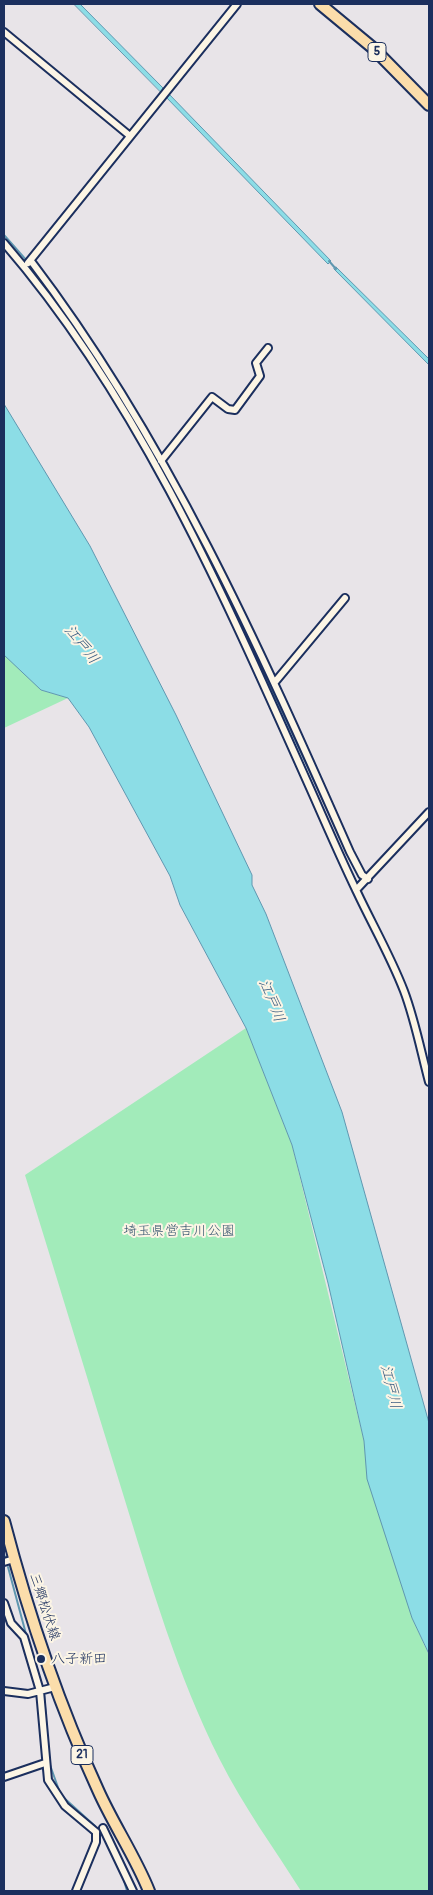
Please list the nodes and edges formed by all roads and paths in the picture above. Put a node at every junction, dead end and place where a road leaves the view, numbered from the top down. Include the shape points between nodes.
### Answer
1 (237, 4) edge
2 (320, 4) edge
3 (4, 32) edge
4 (429, 105) edge
5 (130, 136) junction
6 (4, 243) edge
7 (31, 261) junction
8 (24, 267) junction
9 (268, 348) dead end
10 (163, 460) junction
11 (156, 465) junction
12 (345, 598) dead end
13 (275, 682) junction
14 (429, 812) edge
15 (368, 879) junction
16 (356, 890) junction
17 (429, 1082) edge
18 (4, 1521) edge
19 (9, 1561) edge
20 (4, 1603) edge
21 (55, 1687) junction
22 (4, 1691) edge
23 (40, 1691) junction
24 (45, 1763) junction
25 (4, 1777) edge
26 (114, 1822) junction
27 (104, 1828) junction
28 (96, 1832) junction
29 (76, 1891) edge
30 (133, 1891) edge
31 (150, 1891) edge

1 - 5 street
2 - 4 main road, 5 via 373,48
3 - 5 street
5 - 7 street
6 - 8 street
7 - 8 street
7 - 10 street via 98,357
8 - 11 street via 92,363
9 - 10 street via 256,363 260,376 234,410 212,397
10 - 11 street
10 - 13 street
11 - 16 street via 243,638
12 - 13 street
13 - 15 street via 350,852 362,875
14 - 15 street
15 - 16 street
16 - 17 street via 403,990
18 - 19 main road, 三郷松伏線 / 21
19 - 21 main road, 三郷松伏線 / 21
20 - 23 street via 11,1623 24,1638
21 - 23 street
21 - 26 main road, 三郷松伏線 / 21 via 98,1792
22 - 23 street via 28,1694
23 - 24 street
24 - 25 street
24 - 28 street via 54,1792 65,1806
26 - 27 street
26 - 31 main road, 三郷松伏線 / 21
27 - 28 street
27 - 30 street
28 - 29 street via 96,1842

